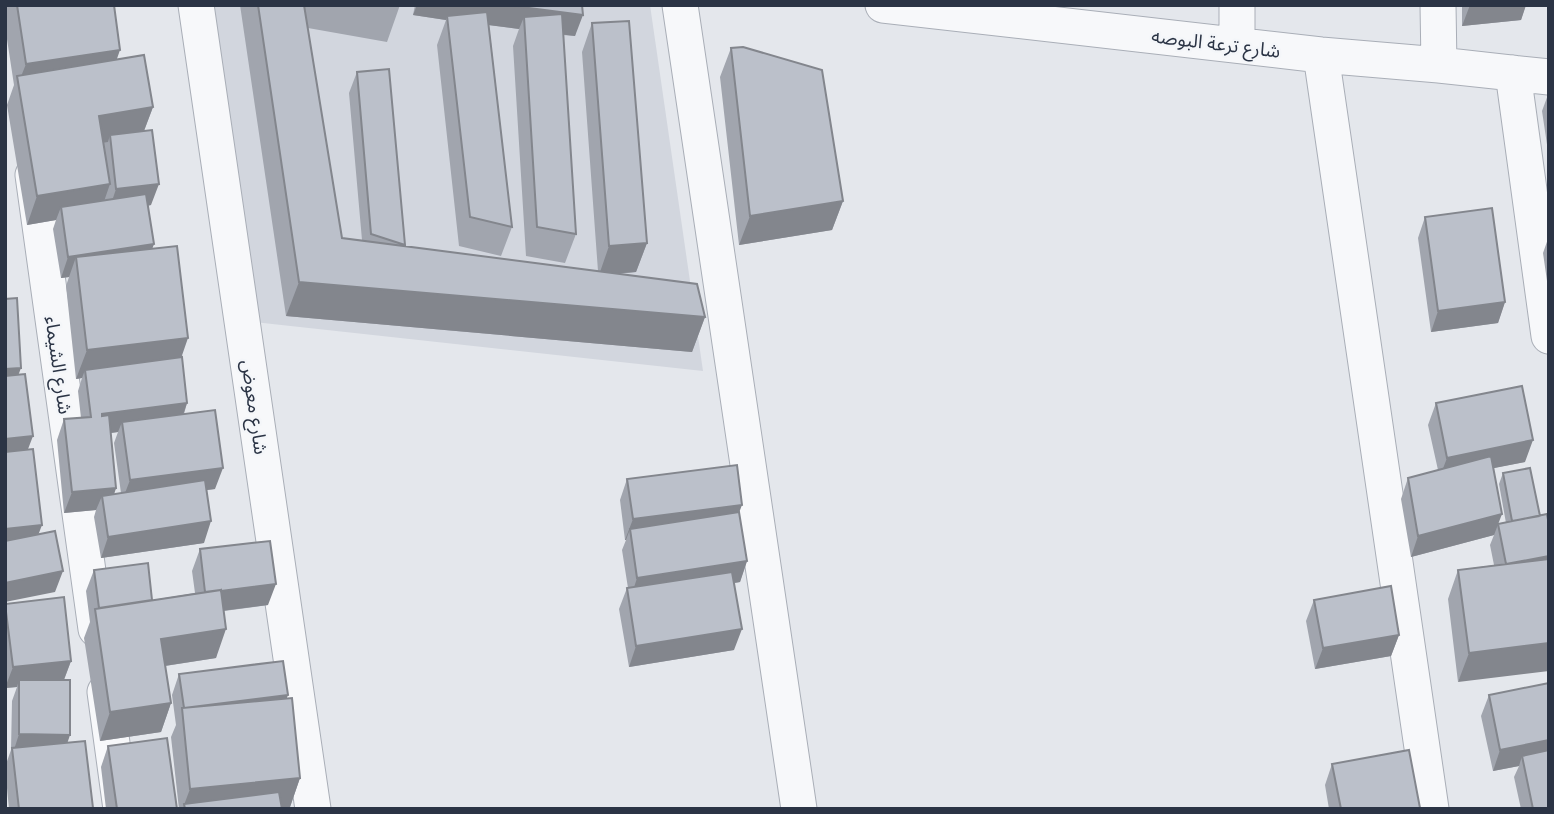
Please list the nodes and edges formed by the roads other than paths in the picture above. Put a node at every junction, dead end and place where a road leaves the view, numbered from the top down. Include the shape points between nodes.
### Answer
1 (197, 5) edge
2 (680, 5) edge
3 (883, 5) edge
4 (1237, 5) edge
5 (1438, 5) edge
6 (1040, 14) edge
7 (1237, 45) junction
8 (1321, 55) junction
9 (1438, 65) junction
10 (1513, 73) junction
11 (1549, 77) edge
12 (28, 144) edge
13 (1549, 335) edge
14 (121, 809) edge
15 (313, 809) edge
16 (799, 809) edge
17 (1431, 809) edge

1 - 15 street, شارع معوض
2 - 16 street
3 - 6 street, شارع ترعة البوصه
4 - 7 street
5 - 9 street
6 - 7 street, شارع ترعة البوصه
7 - 8 street, شارع ترعة البوصه
8 - 9 street, شارع ترعة البوصه
8 - 17 street
9 - 10 street, شارع ترعة البوصه
10 - 11 street, شارع ترعة البوصه
10 - 13 street
12 - 14 street, شارع الشيماء

